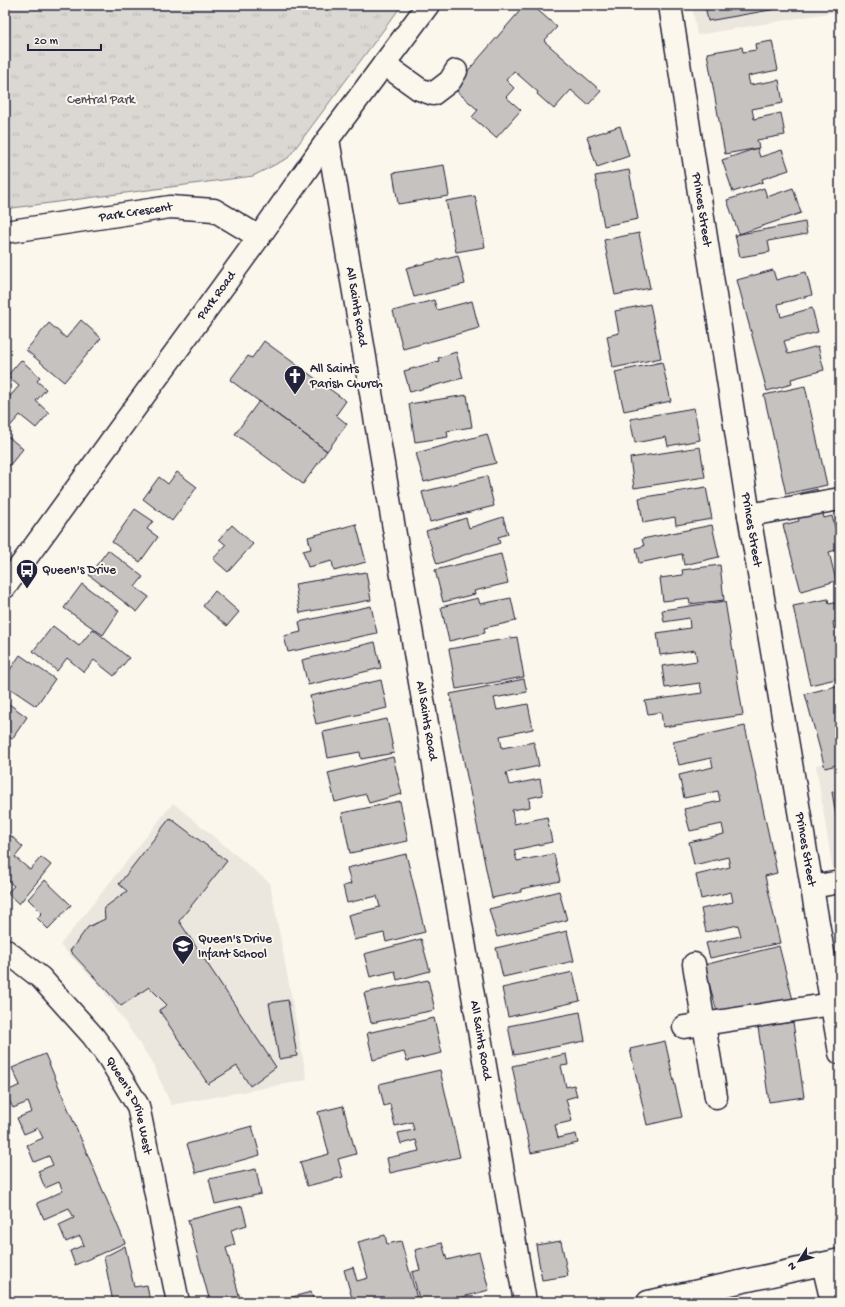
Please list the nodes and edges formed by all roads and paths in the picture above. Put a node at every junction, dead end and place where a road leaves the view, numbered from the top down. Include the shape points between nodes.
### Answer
1 (428, 5) edge
2 (670, 5) edge
3 (384, 64) junction
4 (456, 71) dead end
5 (328, 139) junction
6 (5, 232) edge
7 (259, 237) junction
8 (840, 499) edge
9 (749, 514) junction
10 (5, 586) edge
11 (840, 882) edge
12 (812, 887) junction
13 (5, 950) edge
14 (694, 964) dead end
15 (832, 1004) junction
16 (694, 1025) junction
17 (840, 1053) edge
18 (716, 1097) dead end
19 (832, 1262) edge
20 (178, 1302) edge
21 (525, 1302) edge
22 (648, 1302) edge
23 (832, 1302) edge

1 - 3 street, Park Road
2 - 9 street, Princes Street
3 - 4 street via 419,89 433,94 450,81
3 - 5 street, Park Road
5 - 7 street, Park Road
5 - 21 street, All Saints Road
6 - 7 street, Park Crescent via 170,207 214,210
7 - 10 street, Park Road
8 - 9 street
9 - 12 street, Princes Street
11 - 12 street
12 - 15 street, Princes Street
13 - 20 street, Queen's Drive West via 41,978 93,1036 138,1106
14 - 16 street
15 - 16 street
15 - 17 street, Princes Street
16 - 18 street
19 - 22 street
19 - 23 street

